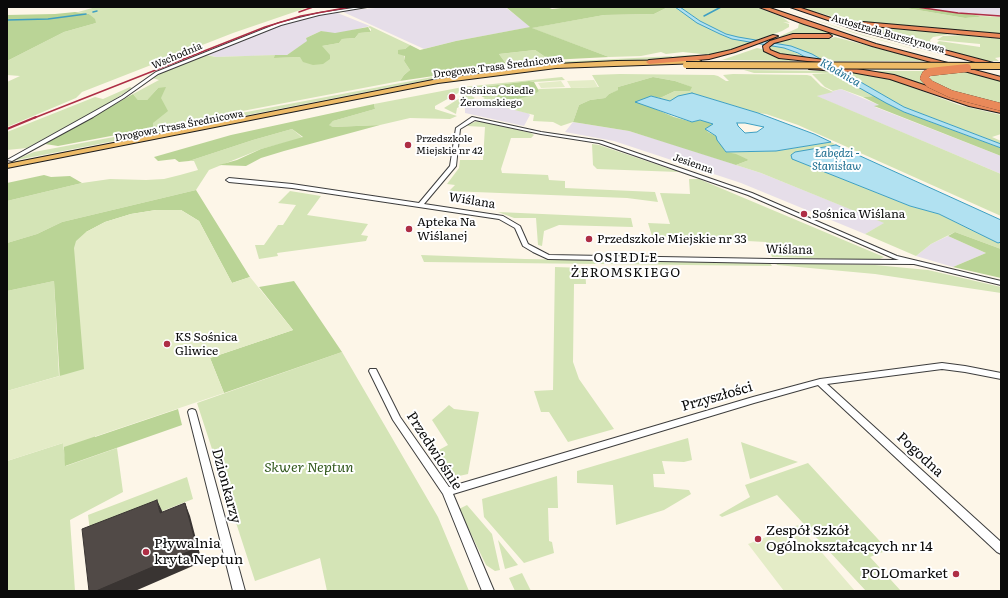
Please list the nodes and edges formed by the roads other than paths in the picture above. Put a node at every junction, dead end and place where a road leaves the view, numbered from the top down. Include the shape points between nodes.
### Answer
1 (366, 7) edge
2 (762, 7) edge
3 (783, 7) edge
4 (793, 7) edge
5 (772, 9) edge
6 (803, 10) junction
7 (938, 37) dead end
8 (1001, 37) edge
9 (935, 43) dead end
10 (874, 45) junction
11 (976, 61) junction
12 (650, 62) joint
13 (843, 63) junction
14 (684, 64) junction
15 (1000, 66) edge
16 (811, 68) junction
17 (967, 68) junction
18 (1001, 75) edge
19 (1001, 79) edge
20 (1001, 107) edge
21 (1001, 111) edge
22 (9, 163) edge
23 (7, 172) edge
24 (229, 180) dead end
25 (421, 204) junction
26 (912, 262) junction
27 (1001, 284) edge
28 (373, 371) dead end
29 (1001, 376) edge
30 (820, 382) junction
31 (192, 412) dead end
32 (447, 492) junction
33 (1001, 549) edge
34 (239, 591) edge
35 (488, 591) edge

1 - 22 street, Wschodnia via 319,14 280,24 157,74 104,109
2 - 5 highway
3 - 15 highway, Autostrada Bursztynowa via 877,38
4 - 6 highway
5 - 10 highway
5 - 14 highway via 788,19 792,26 785,32
5 - 18 highway, Autostrada Bursztynowa via 883,44
6 - 8 highway via 871,25
6 - 11 highway via 866,31
7 - 8 highway via 967,34
9 - 11 highway via 955,54
10 - 13 highway via 827,36 806,35 790,36 769,44 766,48 772,54 784,57
10 - 19 highway
11 - 15 highway
12 - 14 highway
12 - 22 main road, Drogowa Trasa Średnicowa via 537,68 438,81
13 - 14 main road, bridge
13 - 15 main road, bridge
14 - 15 main road, bridge
14 - 16 main road, bridge
14 - 23 main road, Drogowa Trasa Średnicowa via 530,73 419,88
15 - 17 main road, bridge
16 - 17 main road, bridge
16 - 21 highway, bridge via 851,70 891,77
17 - 20 highway, bridge via 930,72 924,78 930,84 951,94
24 - 25 street, Wiślana
25 - 26 street, Wiślana via 501,216 518,227 525,245 535,252 548,256
25 - 26 street, Jesienna via 453,166 458,128 474,118 541,133 600,142 750,194
26 - 27 street, Jesienna
28 - 32 street, Przedwiośnie via 396,418
29 - 30 street, Przyszłości via 942,366
30 - 32 street, Przyszłości
30 - 33 street, Pogodna
31 - 34 street, Dzionkarzy
32 - 35 street, Przedwiośnie

